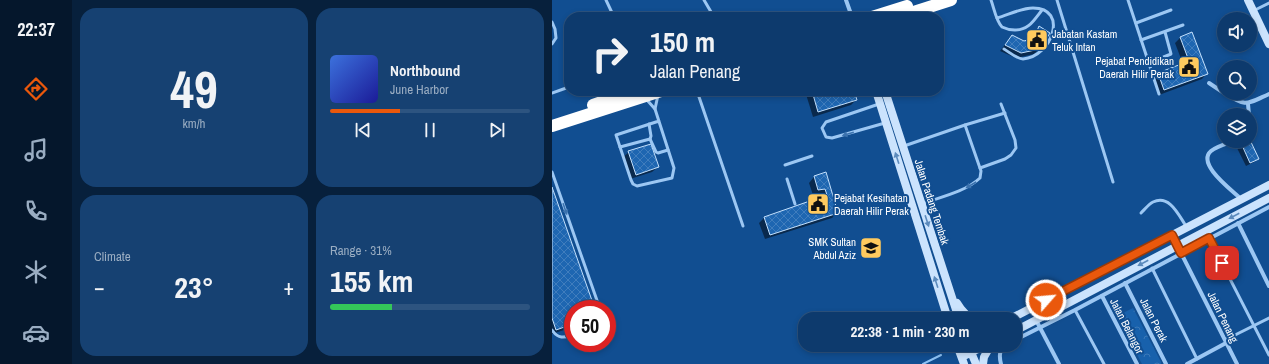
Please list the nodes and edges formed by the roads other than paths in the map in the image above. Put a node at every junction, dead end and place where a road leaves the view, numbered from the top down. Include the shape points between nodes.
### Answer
1 (606, 0) edge
2 (704, 0) edge
3 (846, 0) edge
4 (924, 0) edge
5 (951, 0) edge
6 (991, 0) edge
7 (1057, 0) edge
8 (1128, 0) edge
9 (1248, 0) edge
10 (1269, 3) edge
11 (1042, 10) junction
12 (1171, 10) dead end
13 (1253, 11) junction
14 (612, 12) edge
15 (711, 12) edge
16 (850, 12) edge
17 (887, 12) edge
18 (914, 12) edge
19 (997, 18) junction
20 (552, 22) edge
21 (1136, 23) junction
22 (1183, 25) dead end
23 (1165, 32) junction
24 (1141, 40) junction
25 (552, 44) edge
26 (1269, 44) edge
27 (1004, 49) dead end
28 (1149, 63) junction
29 (1209, 83) dead end
30 (1217, 88) edge
31 (564, 89) edge
32 (552, 93) edge
33 (1159, 94) dead end
34 (1269, 94) edge
35 (625, 96) edge
36 (638, 96) edge
37 (658, 96) edge
38 (700, 96) edge
39 (878, 96) edge
40 (887, 96) edge
41 (1237, 100) edge
42 (880, 104) junction
43 (1001, 104) dead end
44 (1248, 104) junction
45 (1249, 108) edge
46 (655, 109) junction
47 (1005, 113) junction
48 (659, 121) junction
49 (885, 123) junction
50 (649, 124) junction
51 (553, 125) edge
52 (965, 125) junction
53 (650, 139) junction
54 (903, 146) junction
55 (620, 147) junction
56 (1219, 148) edge
57 (668, 150) junction
58 (812, 156) dead end
59 (786, 165) dead end
60 (980, 168) junction
61 (552, 172) edge
62 (787, 179) dead end
63 (1113, 182) dead end
64 (1269, 185) edge
65 (1269, 198) edge
66 (1242, 199) junction
67 (795, 204) dead end
68 (921, 204) junction
69 (1269, 207) edge
70 (1141, 212) dead end
71 (1238, 223) junction
72 (743, 226) dead end
73 (1187, 228) junction
74 (1172, 235) junction
75 (1209, 238) junction
76 (1180, 249) junction
77 (1152, 268) junction
78 (1125, 283) junction
79 (1269, 286) edge
80 (949, 290) junction
81 (1102, 296) junction
82 (597, 300) edge
83 (1046, 300) junction
84 (1075, 310) junction
85 (946, 312) edge
86 (957, 312) edge
87 (963, 312) edge
88 (1022, 313) edge
89 (1269, 318) edge
90 (1036, 320) junction
91 (1255, 325) junction
92 (1022, 327) edge
93 (1041, 328) junction
94 (552, 330) edge
95 (1022, 337) edge
96 (564, 338) edge
97 (1226, 342) junction
98 (968, 352) edge
99 (971, 352) edge
100 (987, 352) edge
101 (1000, 352) edge
102 (1269, 355) edge
103 (1198, 358) junction
104 (963, 361) edge
105 (976, 364) edge
106 (983, 364) edge
107 (1001, 364) edge
108 (1060, 364) edge
109 (1104, 364) edge
110 (1137, 364) edge
111 (1166, 364) edge
112 (1187, 364) edge
113 (1237, 364) edge

1 - 14 lane
2 - 15 lane
3 - 16 street
4 - 17 highway
5 - 18 highway
6 - 19 lane
7 - 63 lane
8 - 21 lane
9 - 13 main road
10 - 13 lane
11 - 19 lane via 1031,8
11 - 19 lane via 1028,27 1021,29 1008,29 1002,26
11 - 27 lane via 1050,16 1054,28 1044,50 1020,59
12 - 21 lane
13 - 26 main road
20 - 25 lane via 556,38
21 - 24 lane
22 - 23 lane
23 - 24 lane
23 - 28 lane via 1171,54
24 - 28 lane
28 - 33 lane
29 - 30 street
31 - 32 lane
34 - 44 street
35 - 51 highway
36 - 46 lane via 650,102
37 - 46 lane
38 - 72 lane
39 - 42 main road, Jalan Padang Tembak
40 - 54 main road, Jalan Padang Tembak
41 - 44 street
42 - 49 main road, Jalan Padang Tembak
49 -> 42 lane via 832,138 826,137 822,128 826,122
43 - 47 lane
44 - 45 street
46 - 48 lane
47 - 52 lane
47 - 60 lane via 1016,148 1005,159
48 - 50 lane
48 - 57 lane
85 -> 49 main road, Jalan Padang Tembak
50 - 53 lane via 652,136
50 - 55 lane via 616,135
52 - 54 lane
52 - 60 lane
53 - 55 lane
53 - 57 lane via 656,152
54 - 68 main road, Jalan Padang Tembak
55 - 57 lane via 631,180 637,186 672,178 674,168
56 - 66 street via 1210,152 1208,164
58 - 59 lane
60 -> 68 lane via 980,178 974,184
61 -> 82 lane
62 - 67 lane
64 - 66 main road
65 -> 76 main road
66 - 73 main road
68 -> 80 main road, Jalan Padang Tembak
69 - 71 street
70 - 73 lane via 1153,202 1165,201 1176,210
71 - 75 street
71 - 79 street
73 - 74 main road
74 - 76 street, Jalan Penang
74 - 83 main road
75 - 76 street
75 - 91 lane
76 - 77 street
76 -> 90 main road
76 - 97 street, Jalan Penang
77 - 78 street
77 - 103 lane
78 - 81 street
78 - 111 street, Jalan Perak
80 - 86 main road, Jalan Padang Tembak
80 - 87 main road
81 - 84 street
81 - 110 street, Jalan Belangor
83 - 88 main road
83 - 90 main road
84 - 93 street
84 - 109 lane
89 - 91 lane
90 - 92 main road
90 - 93 street
91 - 97 lane
91 - 102 lane
93 - 95 street
93 - 108 street
94 - 96 lane
97 - 103 street
97 - 113 street, Jalan Penang
98 - 104 main road
99 - 105 main road
100 - 106 main road
101 - 107 street
103 - 112 street

